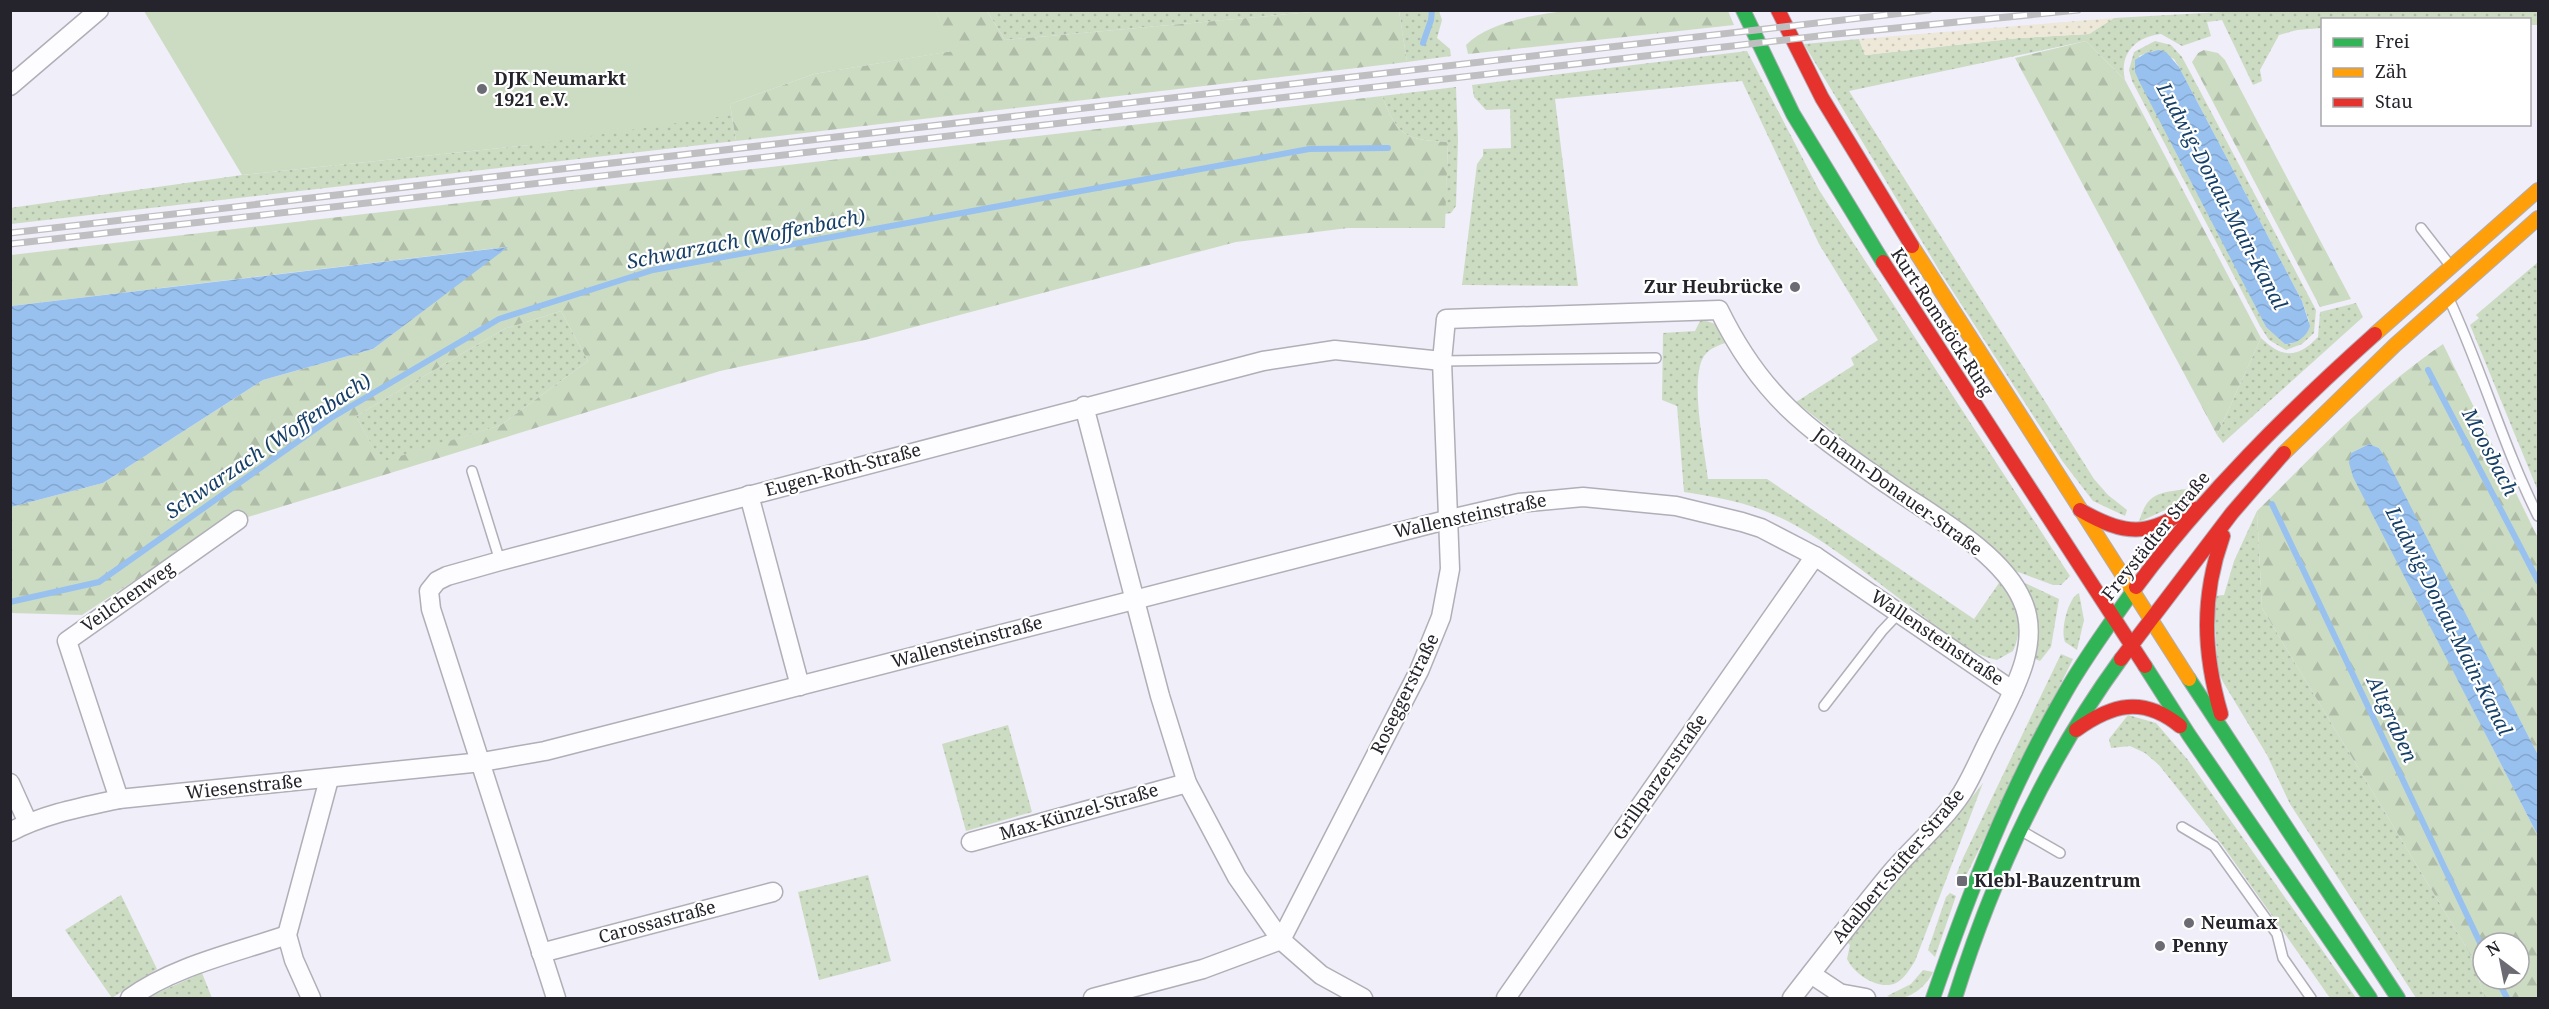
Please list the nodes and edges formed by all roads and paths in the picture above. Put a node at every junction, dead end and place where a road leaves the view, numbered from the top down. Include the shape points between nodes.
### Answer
1 (99, 10) edge
2 (1743, 10) edge
3 (1778, 10) edge
4 (10, 86) edge
5 (2538, 190) edge
6 (2536, 222) edge
7 (2421, 228) dead end
8 (2451, 266) junction
9 (2465, 285) junction
10 (2449, 299) junction
11 (1446, 319) joint
12 (1656, 358) dead end
13 (1442, 361) junction
14 (1084, 406) junction
15 (472, 471) dead end
16 (2222, 482) junction
17 (749, 495) junction
18 (2247, 495) junction
19 (2078, 508) junction
20 (2538, 516) edge
21 (1450, 519) junction
22 (238, 520) dead end
23 (1815, 556) junction
24 (500, 561) junction
25 (2132, 593) junction
26 (1135, 598) junction
27 (1899, 613) junction
28 (2114, 617) junction
29 (2149, 618) junction
30 (2130, 643) junction
31 (800, 686) junction
32 (2013, 691) junction
33 (1824, 706) dead end
34 (2188, 735) junction
35 (2066, 739) junction
36 (2235, 751) junction
37 (482, 762) junction
38 (329, 778) junction
39 (10, 783) edge
40 (1186, 783) junction
41 (119, 799) junction
42 (28, 823) junction
43 (2182, 827) dead end
44 (2019, 829) junction
45 (10, 832) edge
46 (971, 842) dead end
47 (2060, 853) dead end
48 (772, 892) dead end
49 (287, 935) junction
50 (1281, 940) junction
51 (541, 952) junction
52 (1811, 974) junction
53 (1845, 996) edge
54 (130, 999) edge
55 (311, 999) edge
56 (556, 999) edge
57 (1093, 999) edge
58 (1363, 999) edge
59 (1506, 999) edge
60 (1792, 999) edge
61 (1866, 999) edge
62 (1933, 999) edge
63 (1954, 999) edge
64 (2311, 999) edge
65 (2370, 999) edge
66 (2398, 999) edge

1 - 4 street
2 - 28 main road, Kurt-Romstöck-Ring via 1788,104 1831,180
3 - 19 main road, Kurt-Romstöck-Ring via 1810,79 1851,150
5 - 8 main road, Freystädter Straße
6 - 9 main road
7 - 8 lane
8 - 9 lane
8 - 16 main road, Freystädter Straße
9 - 10 main road
10 - 18 main road via 2303,435
10 - 20 lane
11 - 13 street, Roseggerstraße
11 - 32 street, Johann-Donauer-Straße via 1719,310 1741,354 1780,402 1820,436 1968,541 2016,588 2023,601 2027,627 2024,665
12 - 13 lane
13 - 14 street, Eugen-Roth-Straße via 1365,352 1312,352 1210,373
13 - 21 street, Roseggerstraße
14 - 17 street, Eugen-Roth-Straße
14 - 26 street
15 - 24 lane
16 - 19 main road via 2172,520 2141,532 2111,527
16 - 25 main road, Freystädter Straße
17 - 24 street, Eugen-Roth-Straße
17 - 31 street
18 - 29 main road
18 - 36 main road via 2215,555 2204,606 2208,666
19 - 25 main road, Kurt-Romstöck-Ring
21 - 23 street, Wallensteinstraße via 1551,498 1634,500 1742,522
21 - 26 street, Wallensteinstraße
21 - 50 street, Roseggerstraße via 1448,586 1432,644
22 - 41 street, Veilchenweg via 67,641
23 - 27 street, Wallensteinstraße
23 - 59 street, Grillparzerstraße
24 - 37 street, Eugen-Roth-Straße via 437,581 428,598
25 - 28 main road, Freystädter Straße
25 - 29 main road, Kurt-Romstöck-Ring
26 - 31 street, Wallensteinstraße
26 - 40 street
27 - 32 street, Wallensteinstraße
27 - 33 lane
28 - 30 main road, Kurt-Romstöck-Ring
28 - 62 main road, Freystädter Straße via 2053,716 2004,813 1968,894
29 - 30 main road
29 - 36 main road, Kurt-Romstöck-Ring
30 - 34 main road, Kurt-Romstöck-Ring
30 - 35 main road
31 - 37 street, Wallensteinstraße via 600,739
32 - 52 street, Adalbert-Stifter-Straße via 1952,806 1885,880
34 - 35 main road via 2164,713 2131,706 2098,714
34 - 65 main road
35 - 44 main road
36 - 66 main road
37 - 38 street, Wiesenstraße
37 - 51 street
38 - 41 street, Wiesenstraße
38 - 49 street
39 - 42 street
40 - 46 street, Max-Künzel-Straße
40 - 50 street via 1237,877
41 - 42 street, Wiesenstraße
42 - 45 street, Wiesenstraße
43 - 64 lane via 2214,846 2277,934 2283,958
44 - 47 lane
44 - 63 main road via 1975,929
48 - 51 street, Carossastraße
49 - 54 street via 188,969
49 - 55 street
50 - 57 street via 1203,969
50 - 58 street via 1321,975
51 - 56 street
52 - 53 street
52 - 60 street, Adalbert-Stifter-Straße
53 - 61 street

